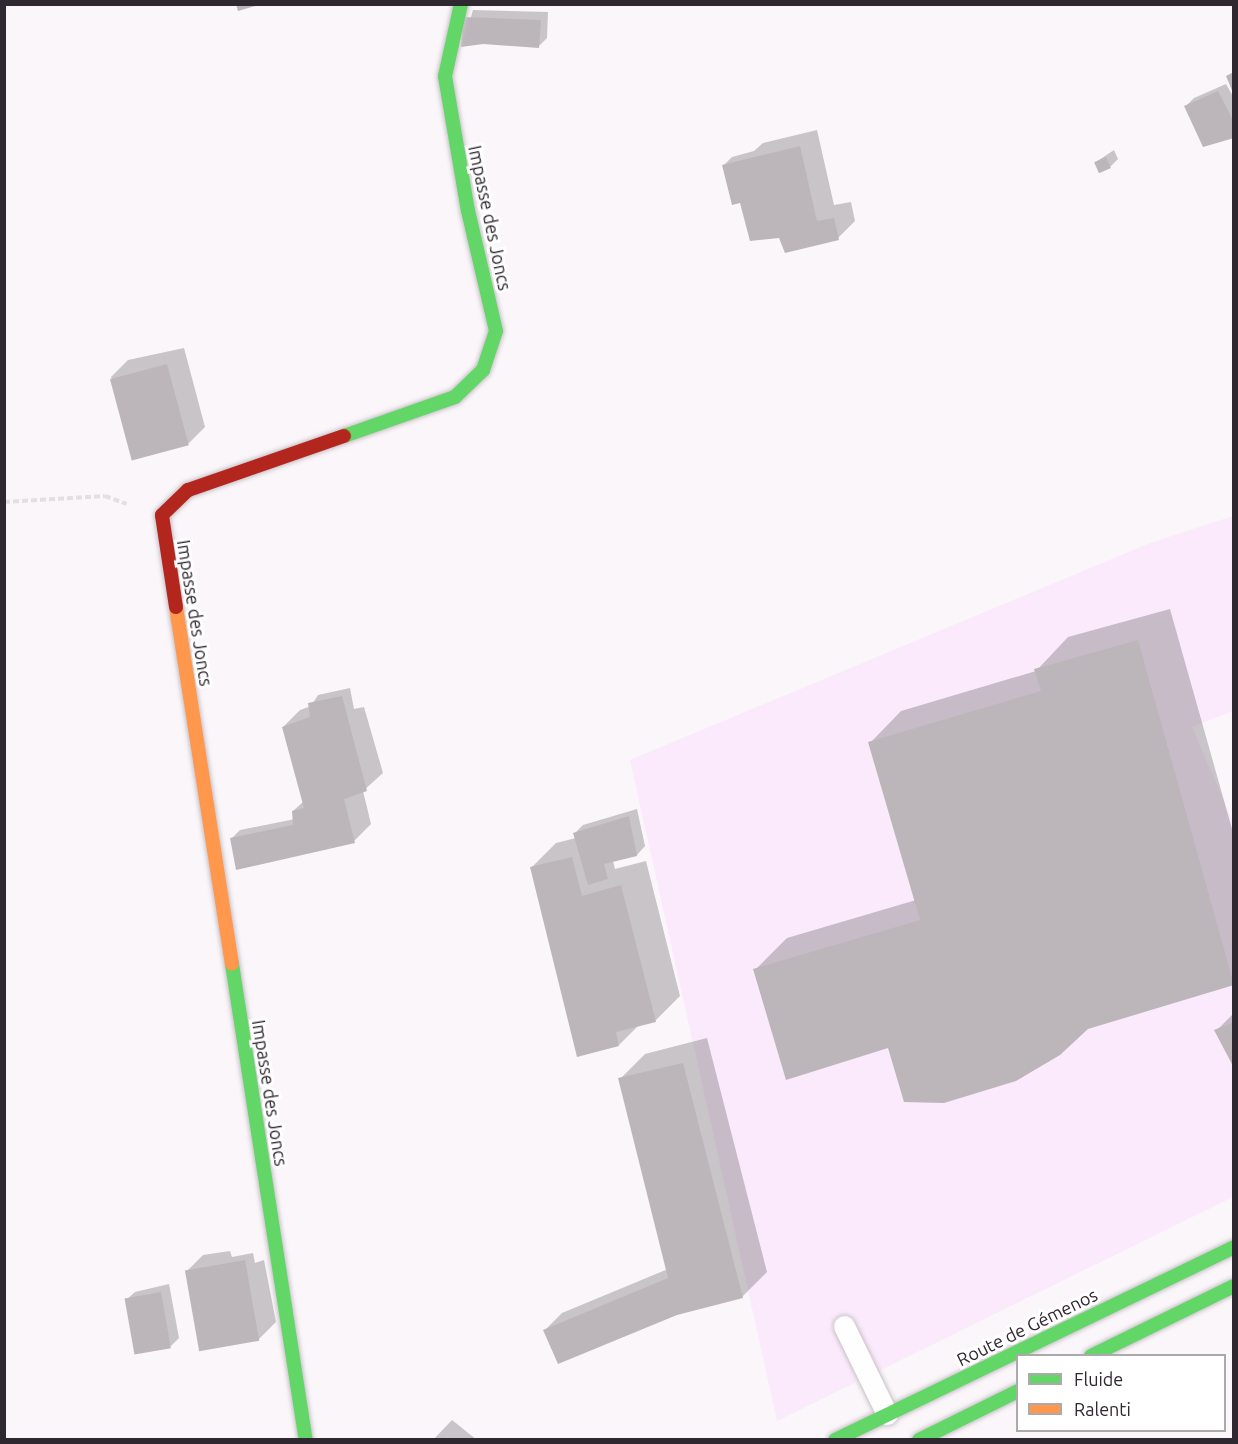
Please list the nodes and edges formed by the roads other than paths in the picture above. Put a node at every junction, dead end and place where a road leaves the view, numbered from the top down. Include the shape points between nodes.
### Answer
1 (461, 4) edge
2 (1233, 1247) edge
3 (1233, 1286) edge
4 (844, 1326) dead end
5 (1043, 1354) edge
6 (1095, 1354) edge
7 (1016, 1369) edge
8 (1016, 1391) edge
9 (887, 1414) junction
10 (918, 1424) edge
11 (306, 1440) edge
12 (836, 1440) edge

1 - 11 street, Impasse des Joncs via 445,76 468,211 496,331 483,370 455,397 188,490 162,515
2 - 5 street, Route de Gémenos
3 - 6 street
4 - 9 lane
7 - 10 street, Route de Gémenos
8 - 10 street, Route de Gémenos
9 - 10 street, Route de Gémenos
9 - 12 street, Route de Gémenos

